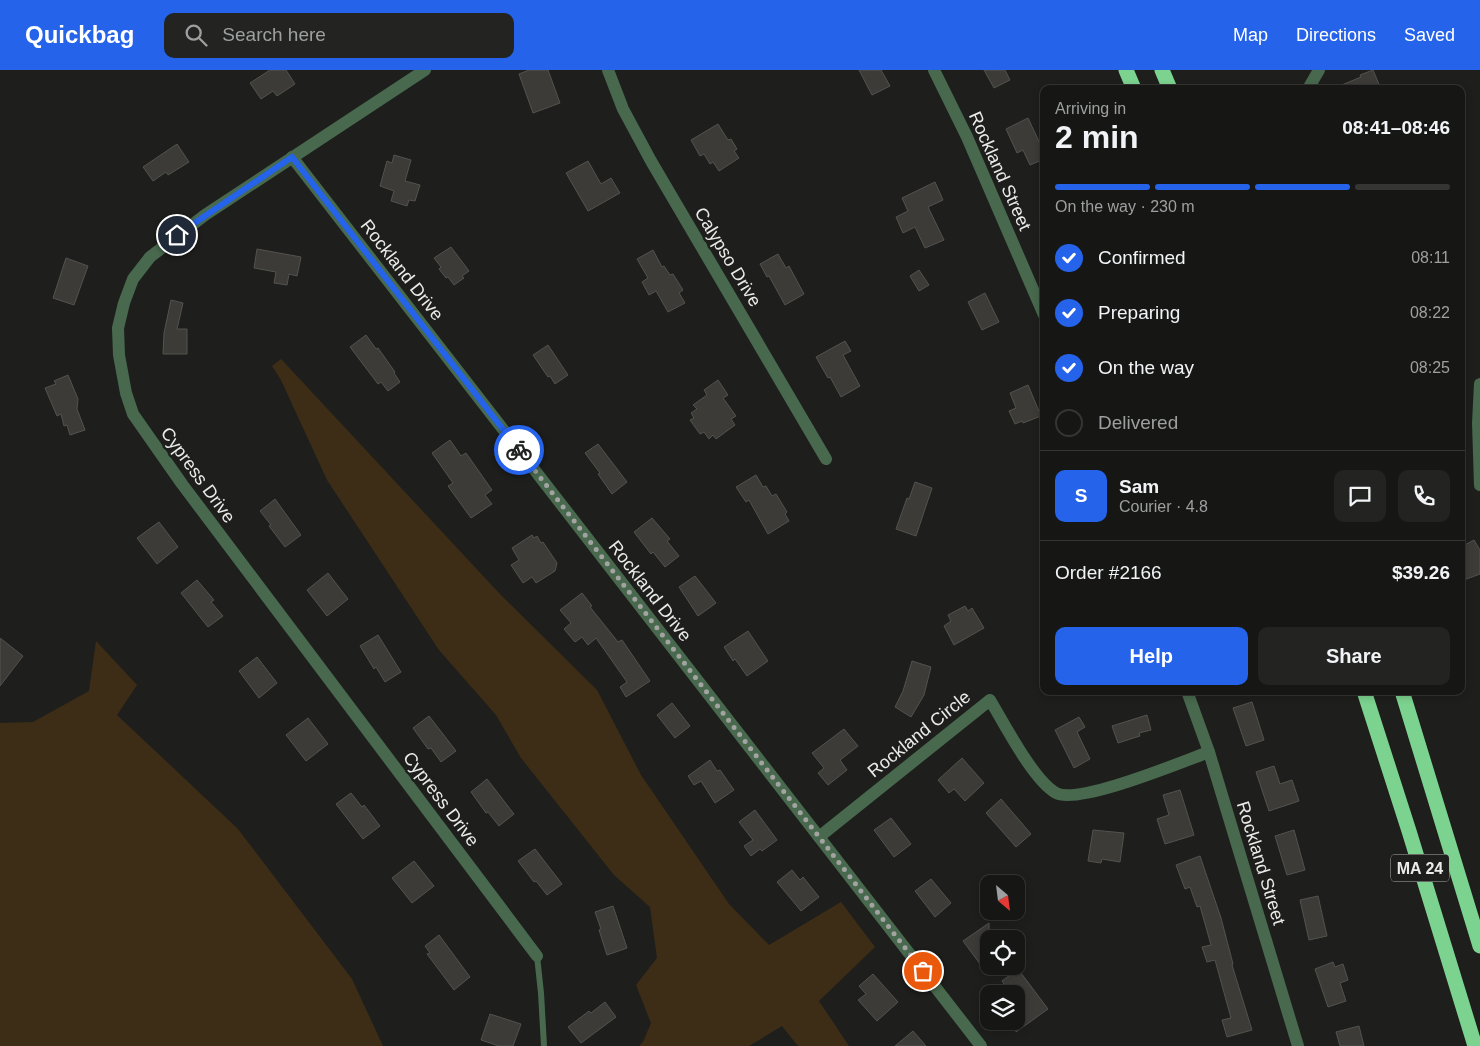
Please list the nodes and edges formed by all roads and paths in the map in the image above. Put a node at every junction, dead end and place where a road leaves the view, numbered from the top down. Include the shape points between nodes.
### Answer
1 (425, 70) edge
2 (608, 70) edge
3 (934, 70) edge
4 (1126, 70) edge
5 (1162, 70) edge
6 (1319, 70) edge
7 (1132, 85) edge
8 (1168, 85) edge
9 (1310, 85) edge
10 (292, 157) junction
11 (1040, 306) edge
12 (1480, 384) edge
13 (826, 459) dead end
14 (1480, 485) edge
15 (1188, 695) edge
16 (1365, 695) edge
17 (1403, 695) edge
18 (1209, 752) junction
19 (818, 836) junction
20 (1480, 946) edge
21 (537, 956) joint
22 (544, 1046) edge
23 (981, 1046) edge
24 (1298, 1046) edge
25 (1475, 1046) edge

1 - 10 street, Cypress Drive
2 - 13 street, Calypso Drive via 623,109 651,161
3 - 11 street, Rockland Street via 967,136
4 - 7 highway
5 - 8 highway
6 - 9 street
10 - 19 street, Rockland Drive
10 - 21 street, Cypress Drive via 177,235 150,256 133,280 118,328 126,393 133,414 182,484
12 - 14 street
15 - 18 street, Rockland Street
16 - 25 highway, MA 24
17 - 20 highway, MA 24
18 - 19 street, Rockland Circle via 1101,790 1069,796 1057,794 1033,770 990,700
18 - 24 street, Rockland Street
19 - 23 street, Rockland Drive
21 - 22 lane

